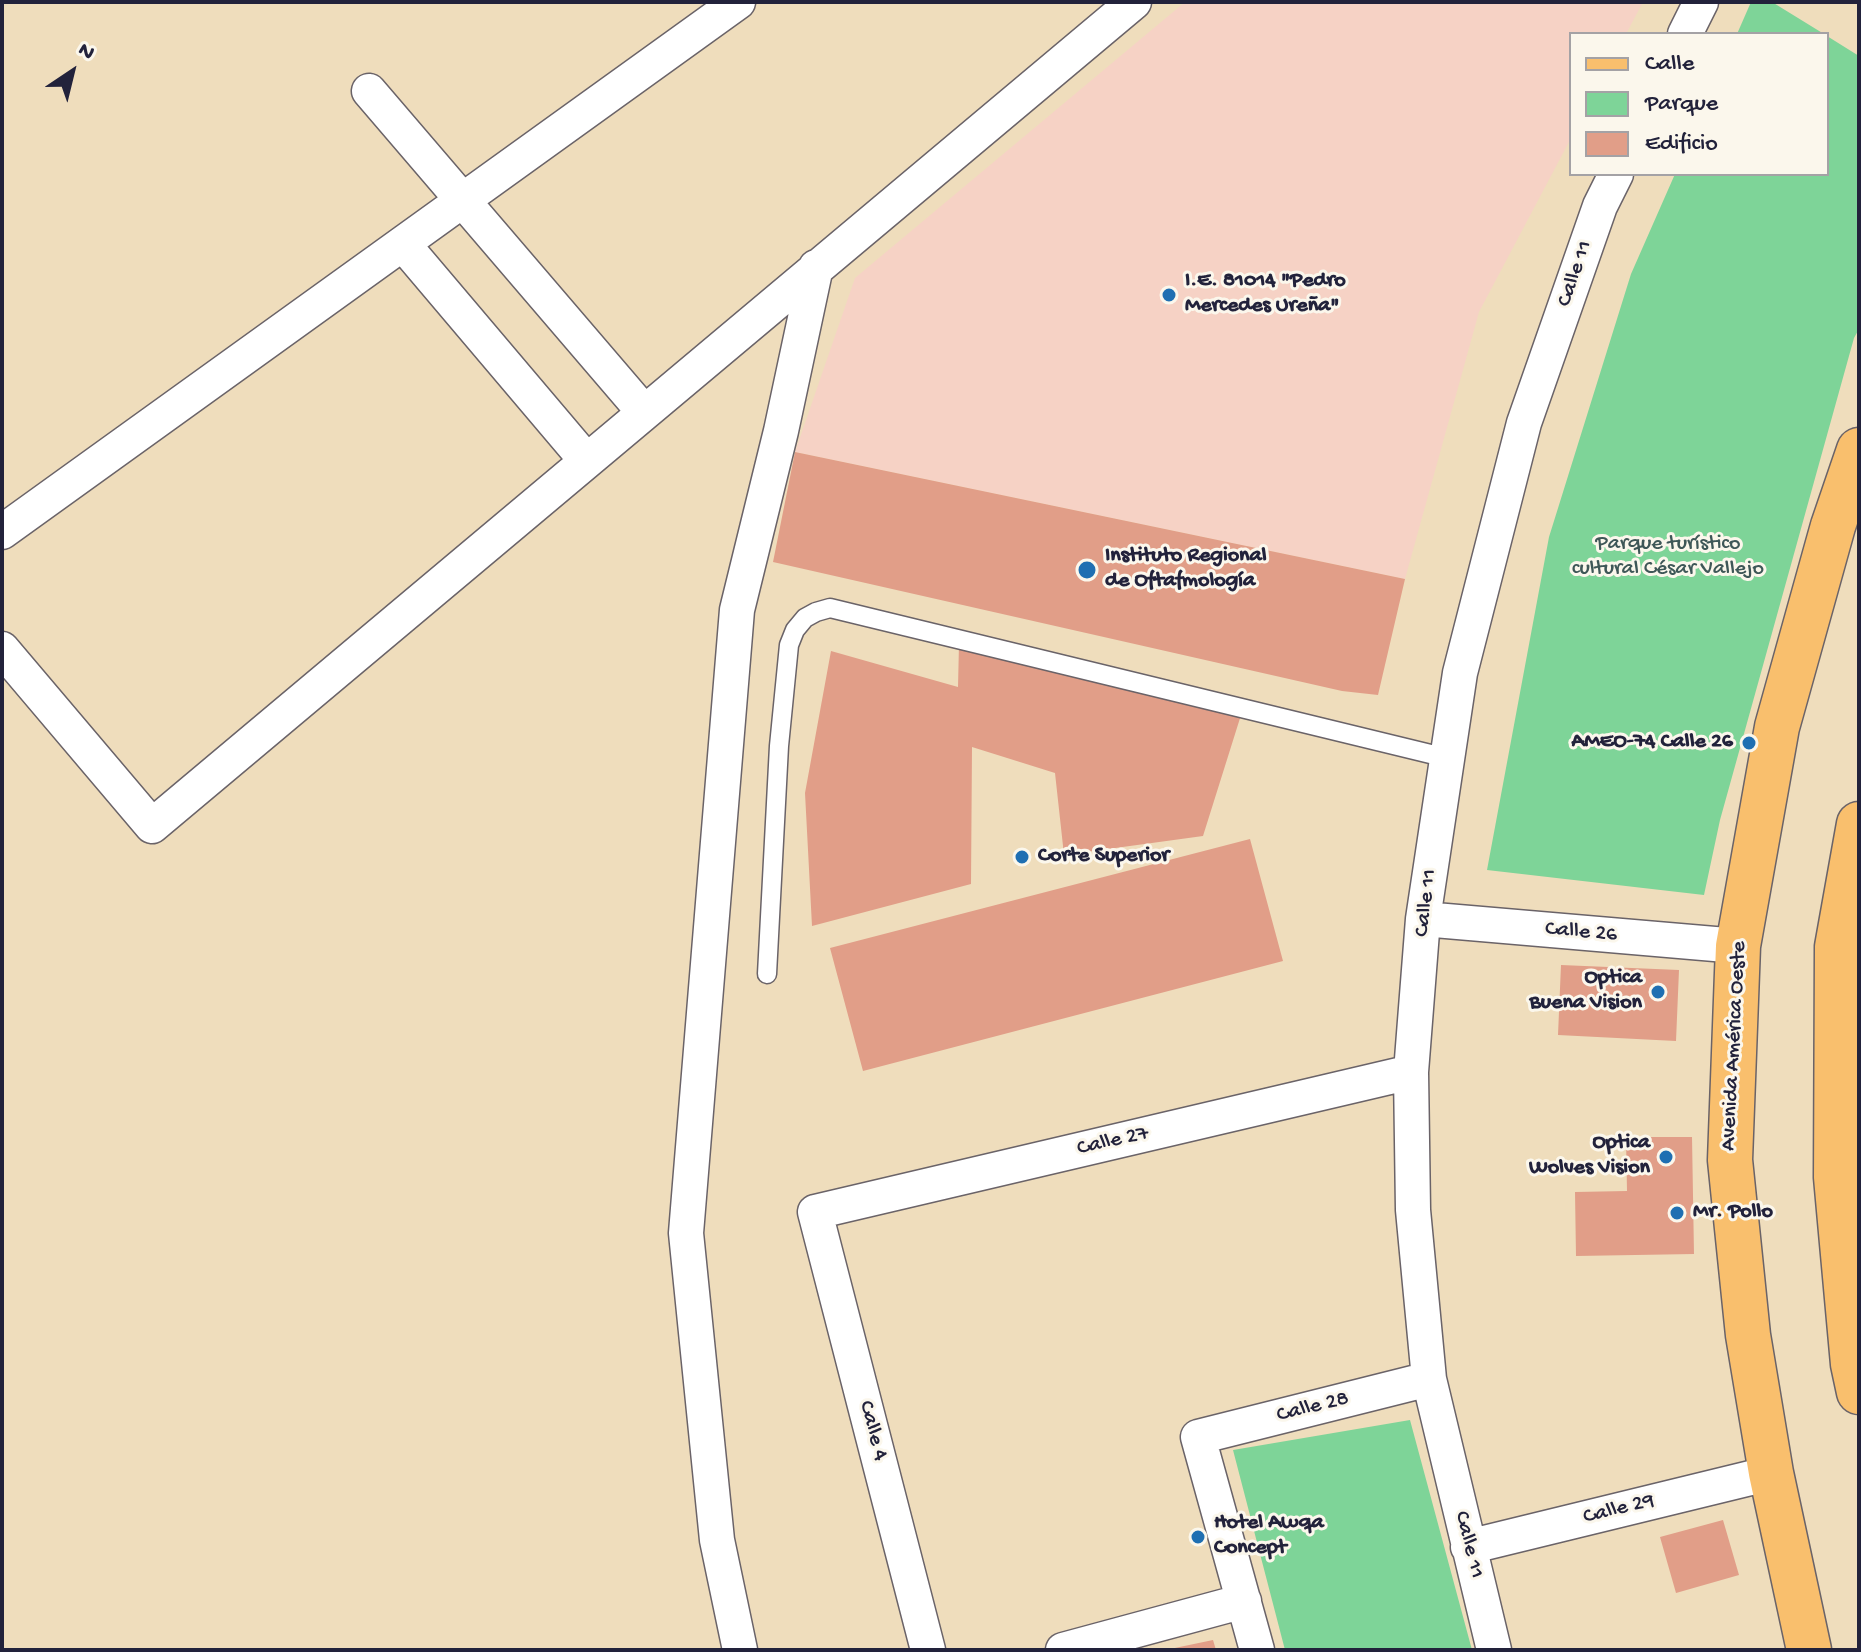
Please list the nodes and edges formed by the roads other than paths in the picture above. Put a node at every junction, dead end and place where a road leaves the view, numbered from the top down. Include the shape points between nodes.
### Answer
1 (738, 2) edge
2 (1134, 2) edge
3 (1701, 2) edge
4 (1686, 32) edge
5 (369, 91) dead end
6 (1615, 176) edge
7 (464, 199) junction
8 (403, 244) junction
9 (816, 267) junction
10 (644, 412) junction
11 (1859, 450) edge
12 (586, 460) junction
13 (2, 532) edge
14 (2, 649) edge
15 (1447, 758) junction
16 (1859, 824) edge
17 (1423, 919) junction
18 (1738, 946) junction
19 (767, 974) dead end
20 (1411, 1072) junction
21 (815, 1212) joint
22 (1429, 1379) junction
23 (1859, 1392) edge
24 (1771, 1473) junction
25 (1468, 1547) junction
26 (1244, 1601) junction
27 (740, 1650) edge
28 (928, 1650) edge
29 (1063, 1650) edge
30 (1257, 1650) edge
31 (1494, 1650) edge
32 (1809, 1650) edge

1 - 7 street
2 - 9 street
3 - 4 street
5 - 7 street
6 - 15 street, Calle 11 via 1524,423 1460,673
7 - 8 street
7 - 10 street
8 - 12 street
8 - 13 street
9 - 10 street
9 - 27 street via 737,610 686,1233 717,1540
10 - 12 street
11 - 18 main road, Avenida América Oeste via 1777,727
12 - 14 street via 152,826
15 - 17 street, Calle 11
15 - 19 lane via 830,608 816,612 795,630 789,645
16 - 23 main road via 1837,947 1836,1177
17 - 18 street, Calle 26
17 - 20 street, Calle 11
18 - 24 main road, Avenida América Oeste via 1730,1160 1748,1335
20 - 21 street, Calle 27
20 - 22 street, Calle 11 via 1413,1210
21 - 28 street, Calle 4
22 - 25 street, Calle 11
22 - 26 street, Calle 28 via 1198,1437
24 - 25 street, Calle 29
24 - 32 main road, Avenida América Oeste
25 - 31 street, Calle 11
26 - 29 street
26 - 30 street

